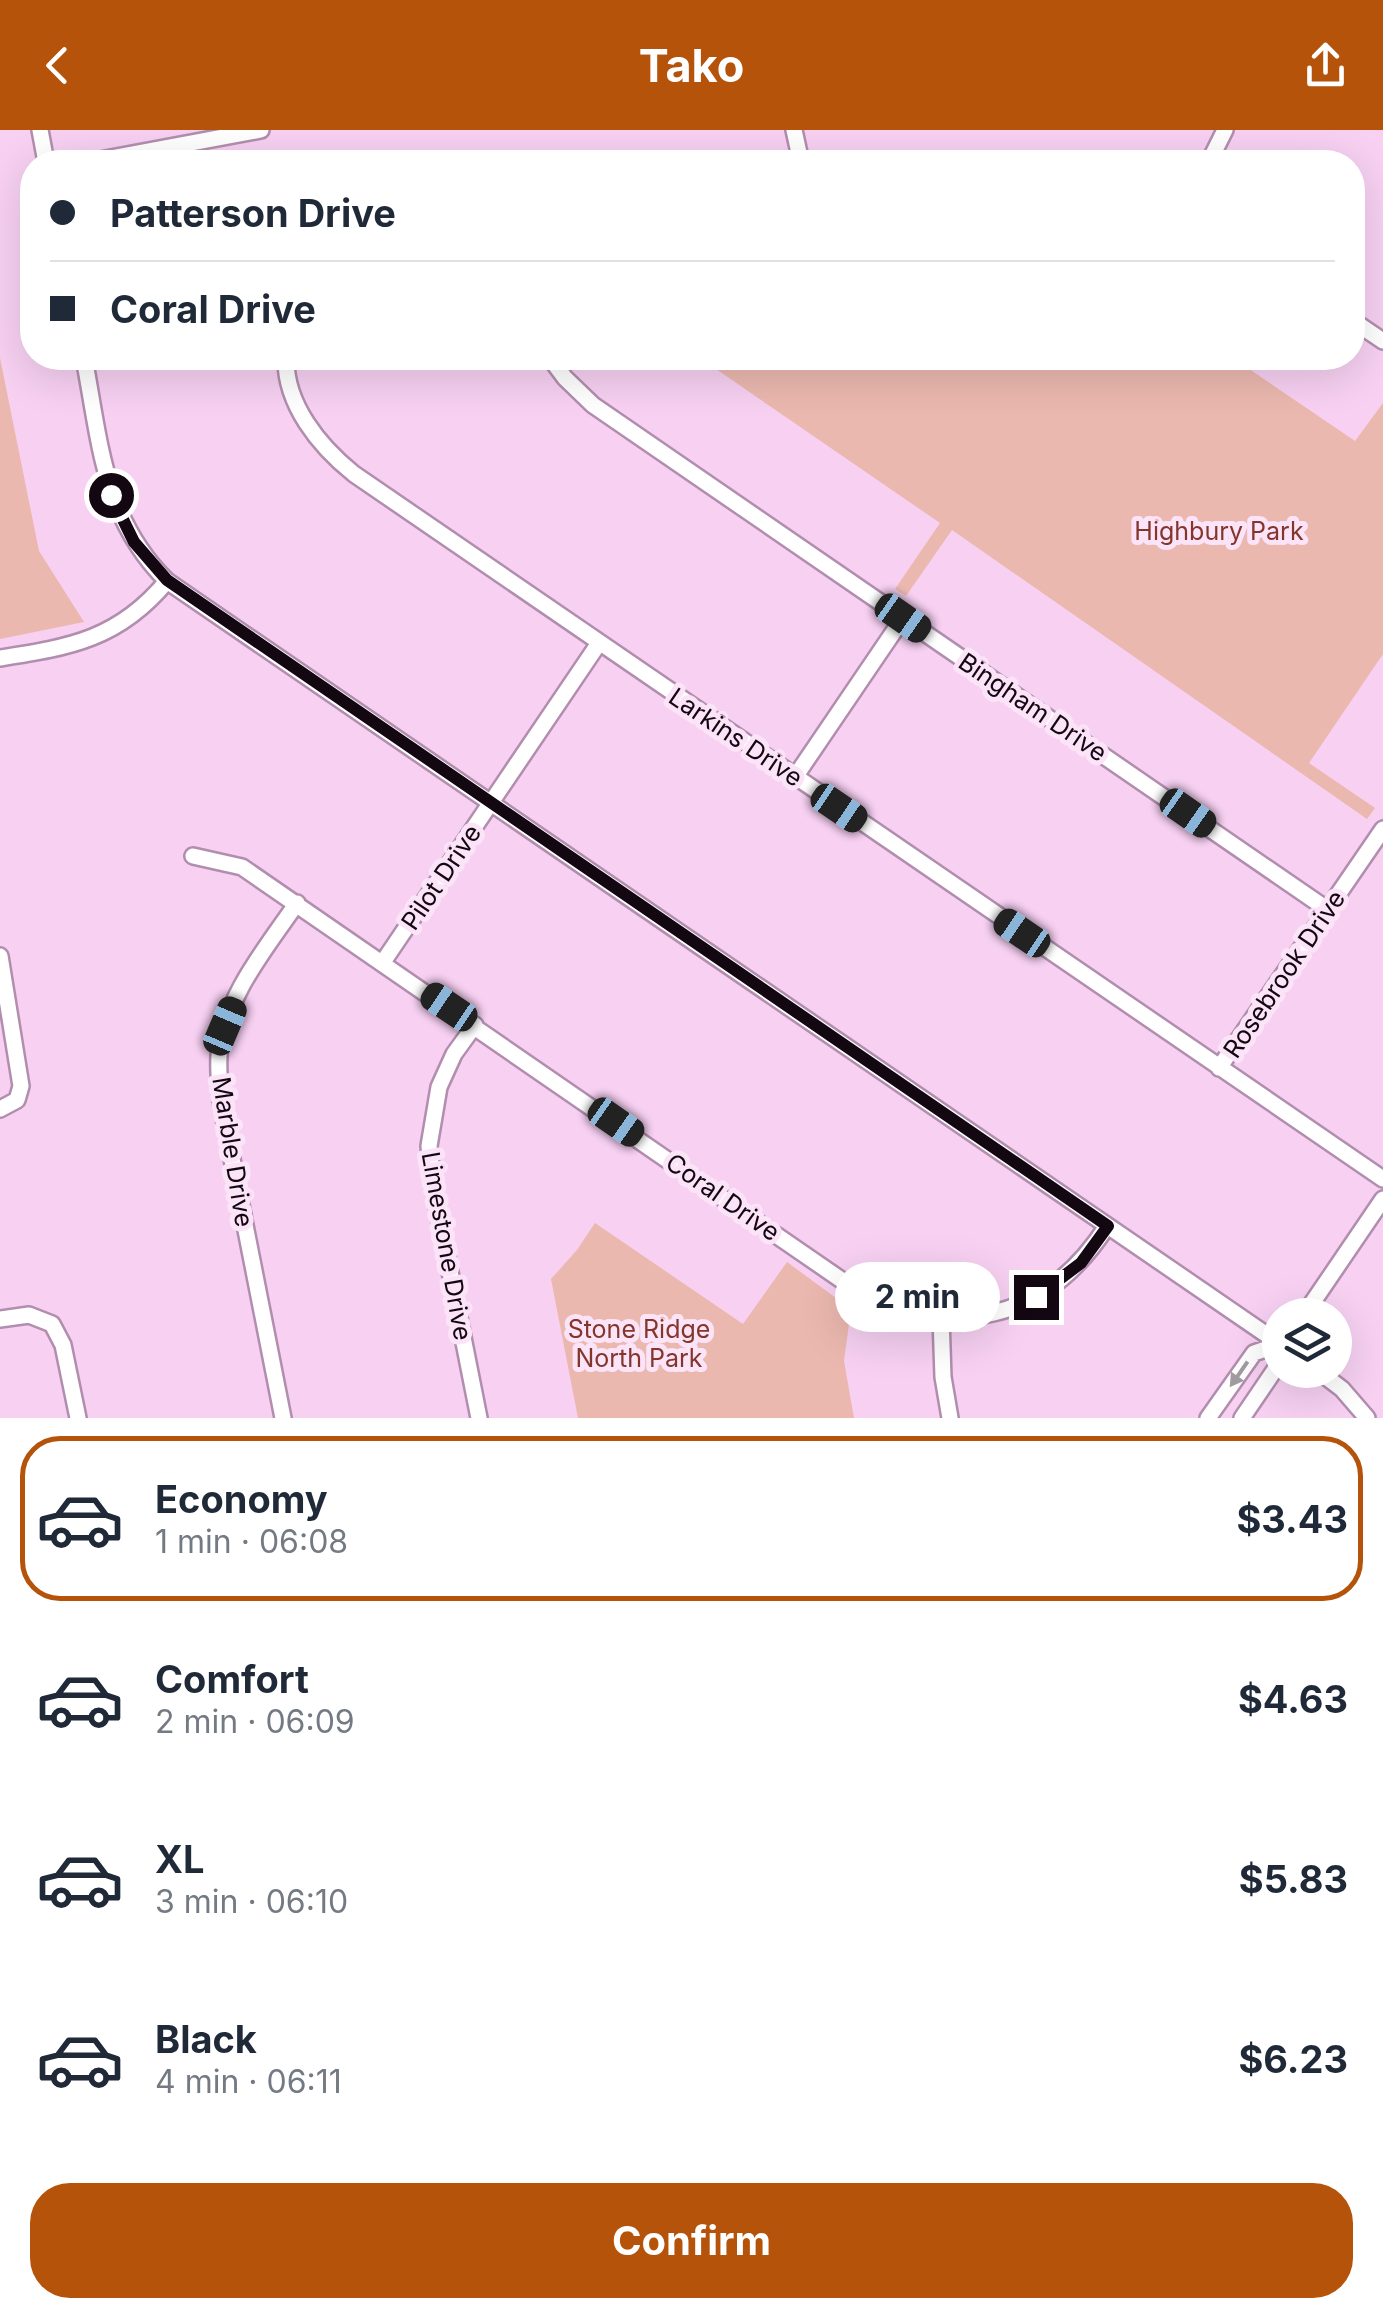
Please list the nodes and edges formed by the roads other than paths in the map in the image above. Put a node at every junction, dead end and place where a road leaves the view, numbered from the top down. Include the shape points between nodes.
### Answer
1 (261, 130) edge
2 (154, 150) edge
3 (86, 370) edge
4 (287, 370) edge
5 (559, 370) edge
6 (167, 580) junction
7 (903, 618) junction
8 (598, 643) junction
9 (0, 658) edge
10 (794, 777) junction
11 (490, 802) junction
12 (1383, 829) edge
13 (194, 856) dead end
14 (297, 903) junction
15 (1328, 910) junction
16 (0, 956) edge
17 (383, 962) junction
18 (475, 1025) junction
19 (1219, 1068) junction
20 (0, 1108) edge
21 (1383, 1179) edge
22 (1383, 1199) edge
23 (1108, 1226) junction
24 (1316, 1298) edge
25 (942, 1318) junction
26 (0, 1320) edge
27 (1262, 1332) edge
28 (1262, 1350) edge
29 (1262, 1388) edge
30 (1342, 1388) edge
31 (78, 1418) edge
32 (283, 1418) edge
33 (479, 1418) edge
34 (950, 1418) edge
35 (1208, 1418) edge
36 (1242, 1418) edge
37 (1367, 1418) edge

1 - 2 street
3 - 6 street via 118,512
4 - 8 street, Larkins Drive via 299,407 341,464
5 - 7 street, Bingham Drive via 592,405
6 - 9 street via 144,606 103,634
6 - 11 street
7 - 10 street
7 - 15 street, Bingham Drive
8 - 10 street, Larkins Drive
8 - 11 street, Pilot Drive
10 - 19 street, Larkins Drive
11 - 17 street, Pilot Drive
11 - 23 street
12 - 15 street, Rosebrook Drive
13 - 14 street, Coral Drive via 242,867
14 - 17 street, Coral Drive
14 - 32 street, Marble Drive via 244,982 219,1053 220,1103
15 - 19 street, Rosebrook Drive
16 - 20 street via 21,1086 17,1100
17 - 18 street, Coral Drive
18 - 25 street, Coral Drive via 853,1288 890,1308
18 - 33 street, Limestone Drive via 438,1087 428,1146
19 - 21 street, Larkins Drive
22 - 24 street
23 - 25 street, Coral Drive via 1081,1263 1036,1297 984,1316
23 - 27 street
25 - 34 street
26 - 31 street via 29,1315 52,1324 63,1345
28 -> 35 street
29 - 36 street
30 - 37 street

